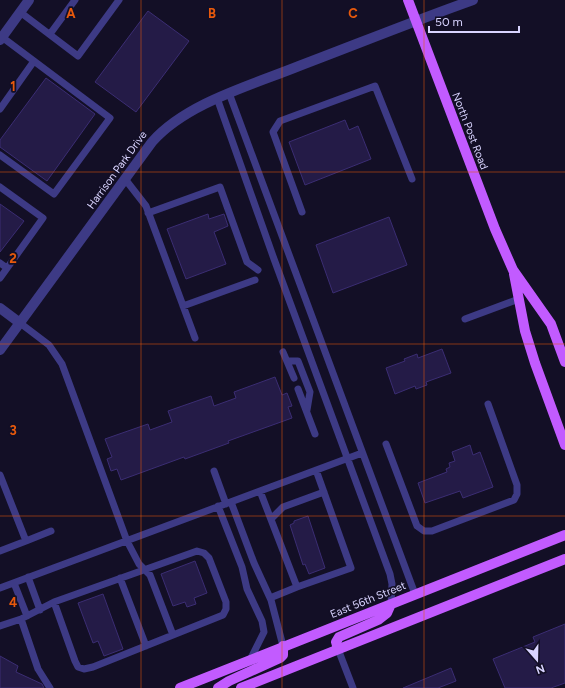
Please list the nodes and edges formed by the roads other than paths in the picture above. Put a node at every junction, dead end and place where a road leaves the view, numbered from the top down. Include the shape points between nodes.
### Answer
1 (29, 0) edge
2 (75, 0) edge
3 (119, 0) edge
4 (408, 0) edge
5 (472, 0) edge
6 (20, 12) junction
7 (415, 21) junction
8 (50, 34) junction
9 (1, 39) edge
10 (34, 61) junction
11 (229, 93) junction
12 (217, 98) junction
13 (0, 109) edge
14 (0, 155) edge
15 (125, 179) junction
16 (412, 179) dead end
17 (0, 187) edge
18 (302, 212) dead end
19 (148, 213) junction
20 (0, 263) edge
21 (7, 268) junction
22 (258, 270) dead end
23 (513, 270) junction
24 (0, 278) edge
25 (255, 280) dead end
26 (519, 299) junction
27 (183, 306) junction
28 (0, 308) edge
29 (465, 319) dead end
30 (20, 323) junction
31 (195, 338) dead end
32 (0, 350) edge
33 (283, 352) dead end
34 (287, 361) junction
35 (565, 362) edge
36 (294, 378) dead end
37 (298, 389) dead end
38 (488, 404) dead end
39 (307, 410) junction
40 (315, 434) dead end
41 (386, 444) dead end
42 (565, 445) edge
43 (362, 453) junction
44 (347, 459) junction
45 (316, 470) junction
46 (214, 471) dead end
47 (0, 475) edge
48 (260, 491) junction
49 (324, 492) junction
50 (229, 503) junction
51 (218, 506) junction
52 (272, 519) junction
53 (51, 531) dead end
54 (565, 535) edge
55 (26, 541) junction
56 (127, 541) junction
57 (0, 551) edge
58 (565, 559) edge
59 (143, 570) junction
60 (28, 577) junction
61 (120, 578) junction
62 (14, 583) junction
63 (0, 588) edge
64 (297, 588) junction
65 (415, 594) junction
66 (270, 598) junction
67 (54, 602) junction
68 (391, 604) junction
69 (40, 610) junction
70 (24, 617) junction
71 (0, 626) edge
72 (173, 635) junction
73 (146, 646) junction
74 (283, 646) junction
75 (338, 649) junction
76 (250, 660) junction
77 (50, 688) edge
78 (180, 688) edge
79 (218, 688) edge
80 (242, 688) edge
81 (353, 688) edge

1 - 6 street
2 - 8 lane
3 - 8 lane via 78,56
4 - 7 main road, North Post Road
5 - 7 street, Harrison Park Drive
6 - 8 lane
6 - 9 street
7 - 11 street, Harrison Park Drive
7 - 23 main road, North Post Road
9 - 10 lane
10 - 13 lane
10 - 14 lane via 110,118 54,194
11 - 12 street, Harrison Park Drive
11 - 43 lane
12 - 15 street, Harrison Park Drive via 184,114 159,134
12 - 44 lane
15 - 19 lane via 146,206
15 - 30 street, Harrison Park Drive
16 - 18 lane via 375,86 280,121 273,132
17 - 21 lane via 42,218
19 - 22 lane via 220,187 247,262
19 - 27 lane
20 - 21 lane
21 - 24 lane
23 - 26 main road, North Post Road
23 - 35 main road, North Post Road via 550,324
25 - 27 lane
26 - 29 lane
26 - 42 main road, North Post Road via 535,363
27 - 31 lane
28 - 30 street
30 - 32 street, Harrison Park Drive
30 - 56 lane via 49,345 62,364
33 - 34 lane
34 - 36 lane
34 - 39 lane via 298,361 310,392
37 - 39 lane
38 - 41 lane via 517,485 514,500 432,531 424,531 417,526
39 - 40 lane
43 - 44 lane
43 - 65 lane
44 - 45 lane
44 - 68 lane via 390,574
45 - 48 lane
45 - 49 lane
46 - 50 lane
47 - 55 lane
48 - 50 lane
48 - 52 lane
49 - 52 lane via 283,507
49 - 64 lane via 351,568
50 - 51 lane
50 - 66 lane
51 - 56 lane
51 - 76 lane via 242,567 247,589 262,621 264,632
52 - 64 lane
53 - 55 lane
54 - 65 main road, East 56th Street
55 - 57 lane
56 - 59 lane
56 - 60 lane
58 - 75 main road
59 - 61 lane
59 - 72 lane via 150,575
59 - 72 lane via 197,551 209,558 226,602 223,616
60 - 62 lane
60 - 69 lane
61 - 67 lane
61 - 73 lane
62 - 63 lane
62 - 70 lane
64 - 66 lane
65 - 68 main road, East 56th Street
66 - 74 lane
67 - 69 lane
67 - 73 lane via 78,667 93,667
68 - 74 main road, East 56th Street
68 - 75 main road via 387,613 378,620 339,637 336,642
69 - 70 lane
70 - 71 lane
70 - 77 lane via 38,670
72 - 73 lane
74 - 76 main road, East 56th Street
74 - 79 main road via 283,655 276,661
75 - 80 main road
75 - 81 lane
76 - 78 main road, East 56th Street

